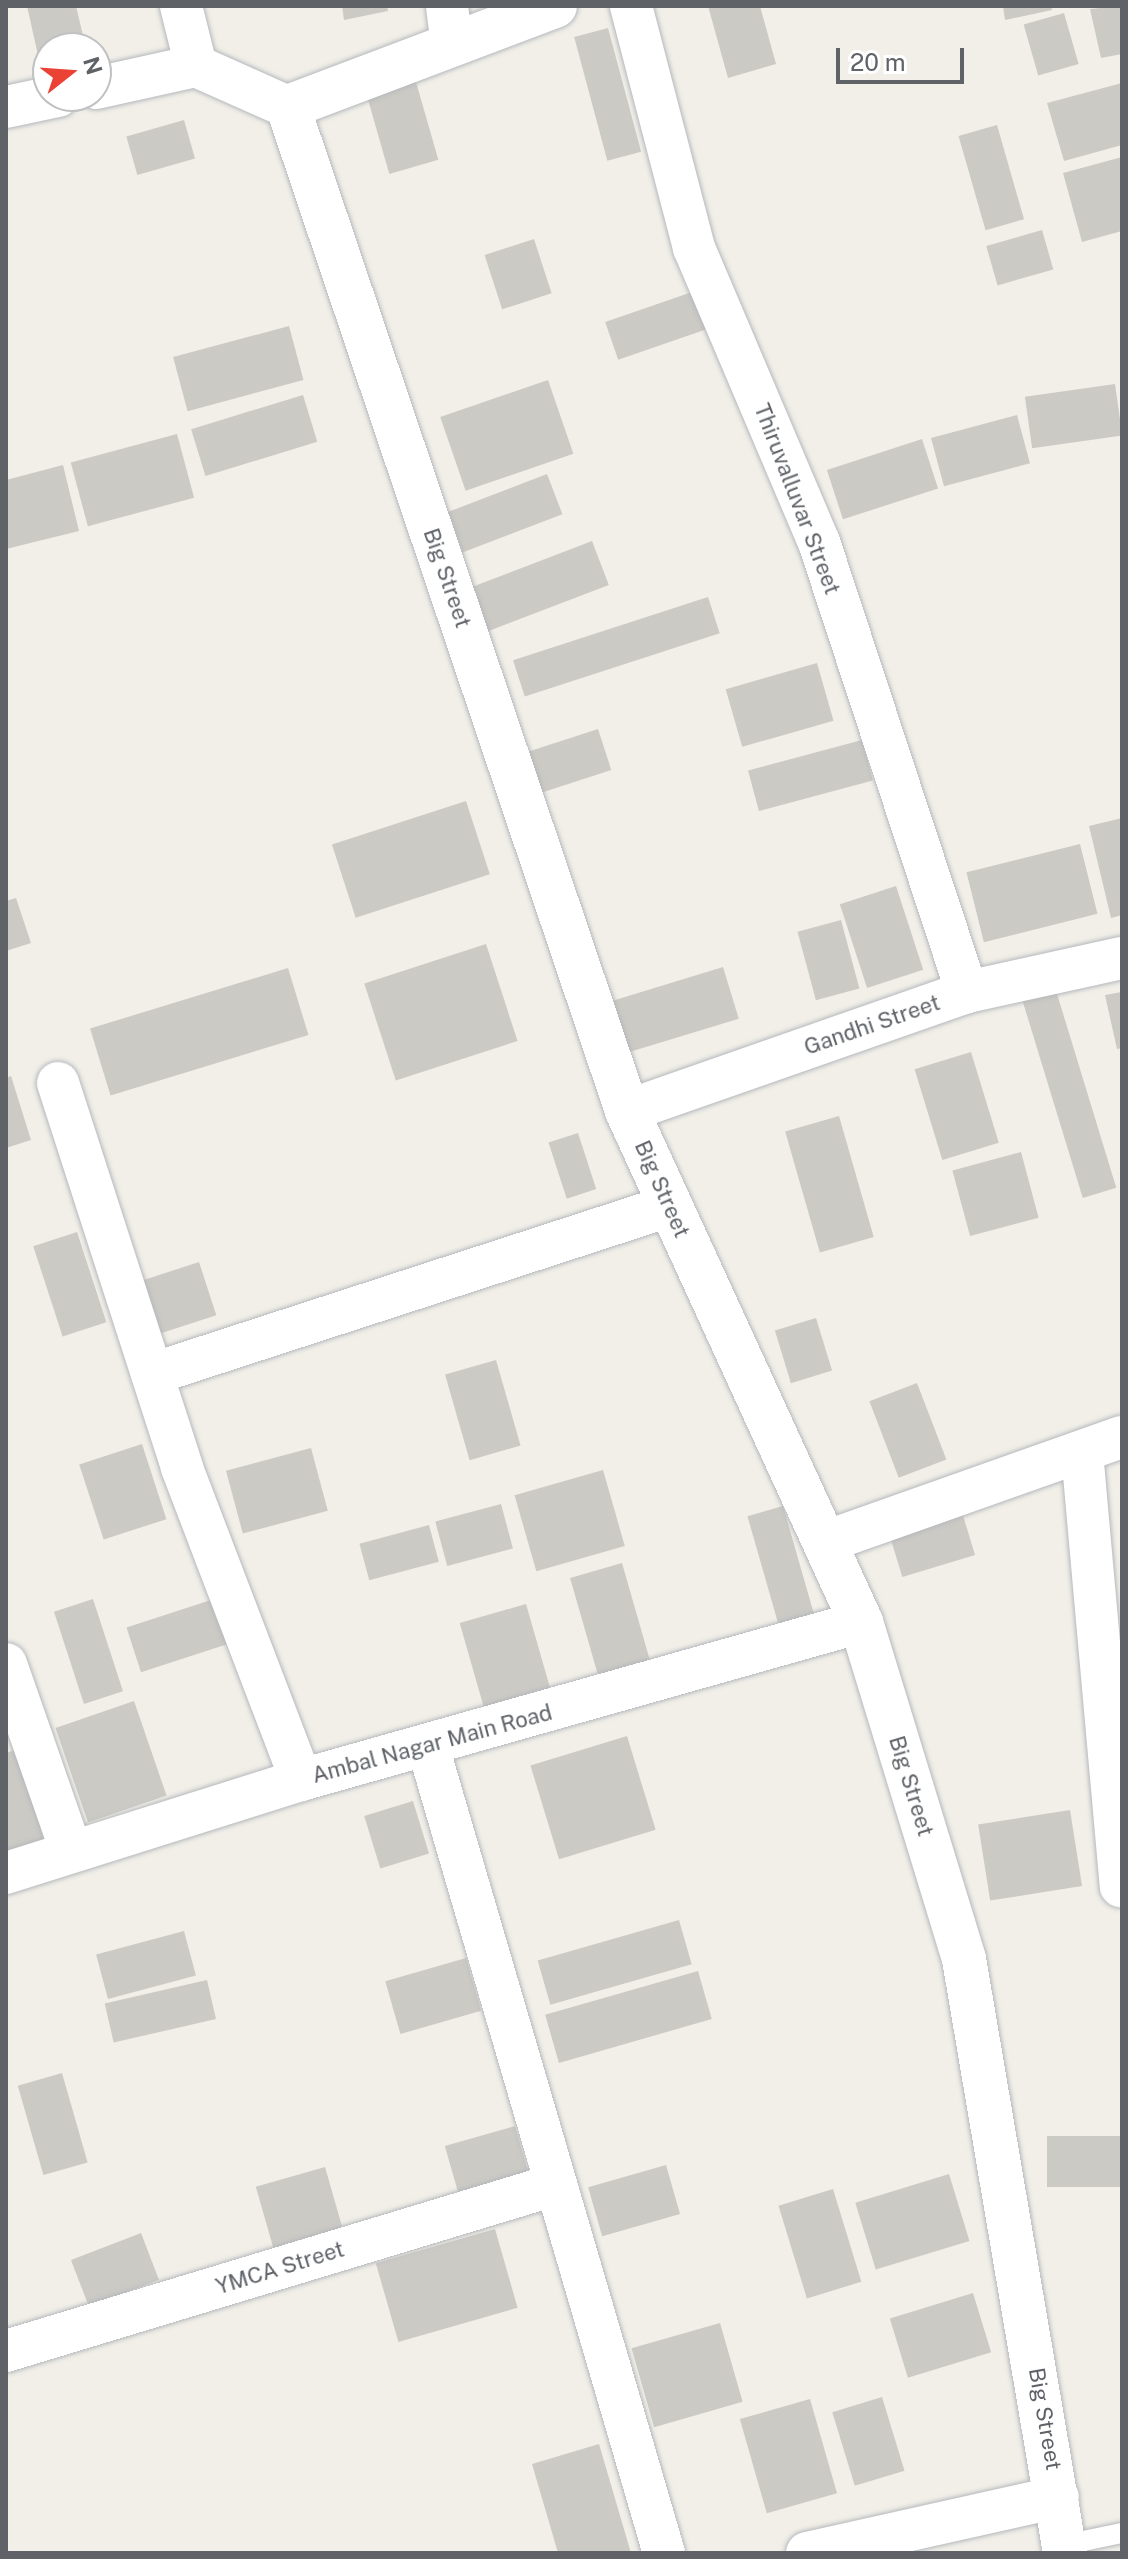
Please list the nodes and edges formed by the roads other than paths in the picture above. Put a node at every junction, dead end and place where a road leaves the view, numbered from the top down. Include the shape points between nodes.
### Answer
1 (181, 6) edge
2 (555, 6) edge
3 (631, 6) edge
4 (450, 26) edge
5 (196, 66) junction
6 (112, 84) edge
7 (32, 102) edge
8 (6, 107) edge
9 (288, 107) junction
10 (1122, 958) edge
11 (967, 992) junction
12 (58, 1083) dead end
13 (627, 1111) junction
14 (669, 1206) junction
15 (152, 1374) junction
16 (1122, 1437) edge
17 (1082, 1452) junction
18 (825, 1542) junction
19 (861, 1622) junction
20 (6, 1664) edge
21 (428, 1747) junction
22 (301, 1780) junction
23 (71, 1851) junction
24 (6, 1873) edge
25 (1121, 1886) edge
26 (554, 2185) junction
27 (6, 2351) edge
28 (1058, 2497) junction
29 (1122, 2533) edge
30 (1064, 2549) edge
31 (664, 2553) edge
32 (807, 2553) edge

1 - 5 street
2 - 4 street
3 - 11 street, Thiruvalluvar Street via 694,248 819,542
4 - 9 street
5 - 6 street
5 - 9 street
7 - 8 street
9 - 13 street, Big Street
10 - 11 street, Gandhi Street
11 - 13 street, Gandhi Street
12 - 15 street
13 - 14 street, Big Street
14 - 15 street
14 - 18 street, Big Street
15 - 22 street
16 - 17 street
17 - 18 street
17 - 25 street
18 - 19 street, Big Street
19 - 21 street, Ambal Nagar Main Road
19 - 28 street, Big Street via 964,1959
20 - 23 street
21 - 22 street, Ambal Nagar Main Road
21 - 26 street
22 - 23 street, Ambal Nagar Main Road
23 - 24 street, Ambal Nagar Main Road
26 - 27 street, YMCA Street
26 - 31 street
28 - 30 street, Big Street
28 - 32 street
29 - 30 lane

